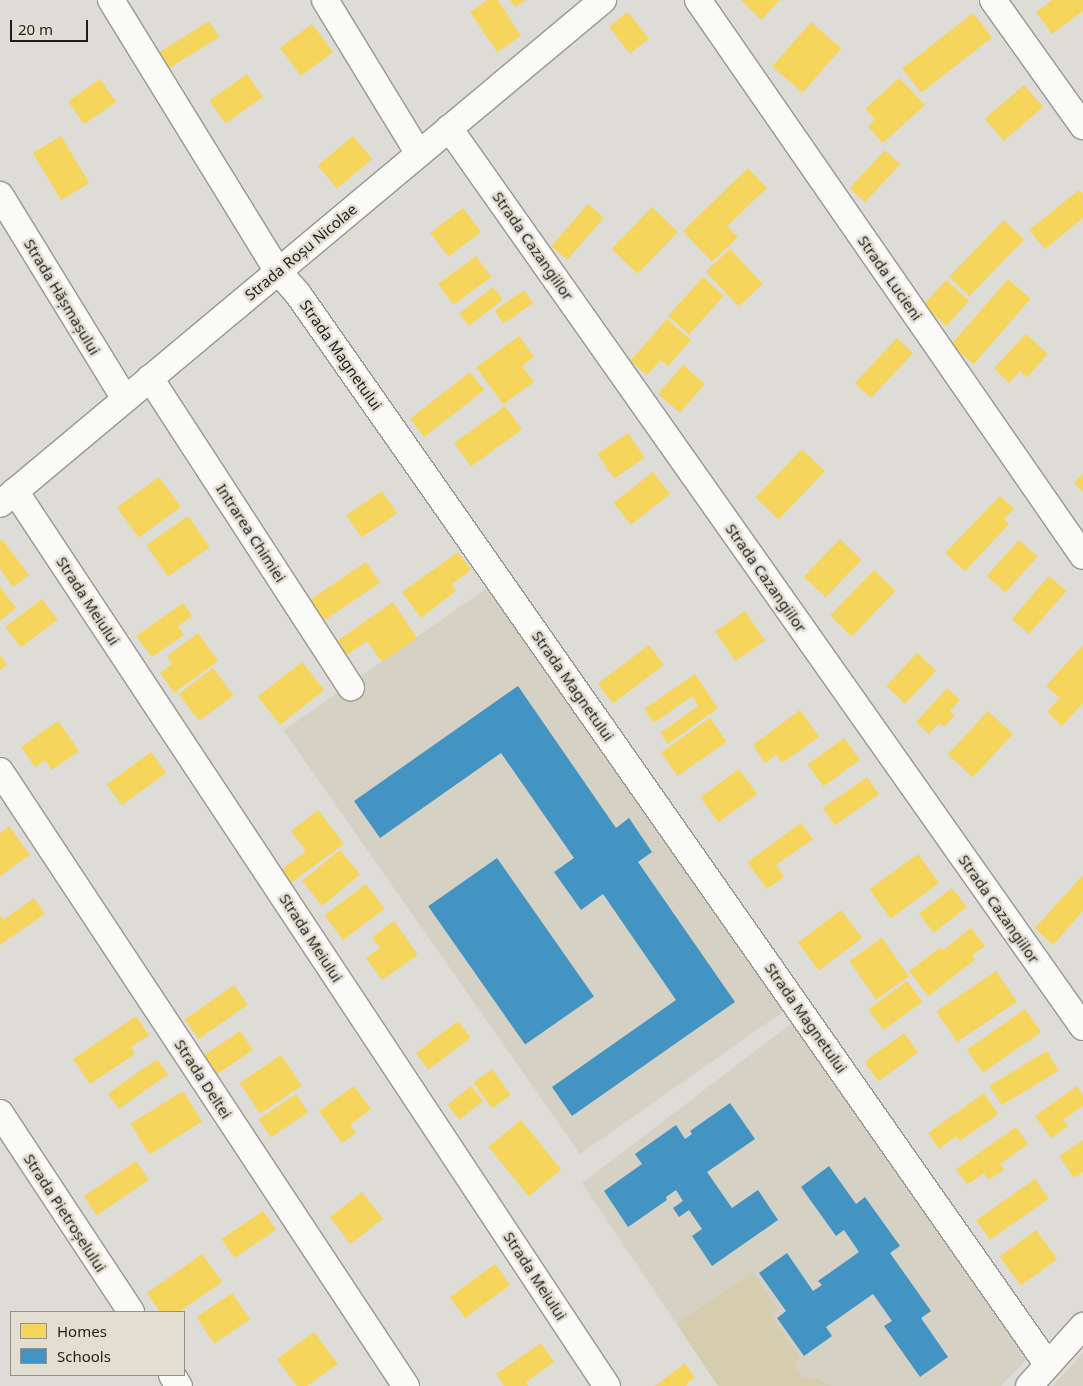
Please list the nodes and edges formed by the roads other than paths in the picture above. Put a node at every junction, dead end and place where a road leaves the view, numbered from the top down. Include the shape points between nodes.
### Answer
1 (111, 0) edge
2 (326, 0) edge
3 (698, 0) edge
4 (993, 0) edge
5 (598, 2) edge
6 (1083, 126) edge
7 (449, 128) junction
8 (419, 154) junction
9 (0, 195) edge
10 (278, 271) junction
11 (150, 378) junction
12 (125, 399) junction
13 (8, 497) edge
14 (1083, 556) edge
15 (351, 687) dead end
16 (0, 772) edge
17 (1083, 1027) edge
18 (0, 1113) edge
19 (130, 1311) edge
20 (1083, 1326) edge
21 (1048, 1365) junction
22 (406, 1386) edge
23 (607, 1386) edge
24 (1029, 1386) edge

1 - 10 street, Strada Magnetului
2 - 8 street
3 - 14 street, Strada Lucieni
4 - 6 street
5 - 7 street, Strada Roșu Nicolae
7 - 8 street, Strada Roșu Nicolae
7 - 17 street, Strada Cazangiilor
8 - 10 street, Strada Roșu Nicolae
9 - 12 street, Strada Hășmașului
10 - 11 street, Strada Roșu Nicolae
10 - 21 street, Strada Magnetului via 298,294
11 - 12 street, Strada Roșu Nicolae
11 - 15 street, Intrarea Chimiei
12 - 13 street, Strada Roșu Nicolae
13 - 23 street, Strada Meiului
16 - 22 street, Strada Deltei
18 - 19 street, Strada Pietroșelului
20 - 21 street
21 - 24 street

